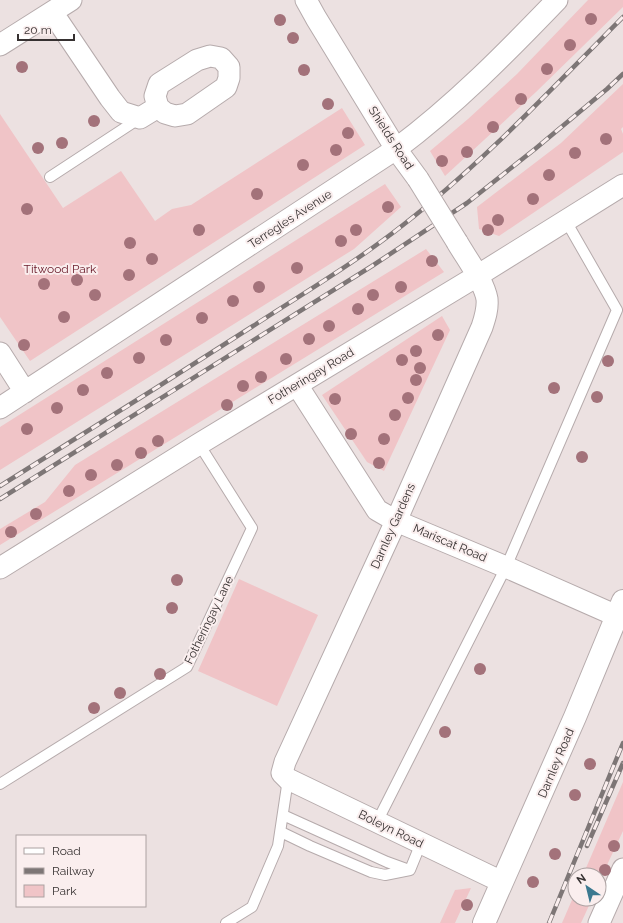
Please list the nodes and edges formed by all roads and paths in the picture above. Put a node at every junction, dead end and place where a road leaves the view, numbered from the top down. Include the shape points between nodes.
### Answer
1 (71, 0) edge
2 (306, 0) edge
3 (557, 0) edge
4 (52, 12) junction
5 (0, 45) edge
6 (158, 107) dead end
7 (140, 118) junction
8 (396, 149) junction
9 (50, 177) dead end
10 (623, 185) edge
11 (566, 221) junction
12 (478, 276) junction
13 (0, 352) edge
14 (297, 385) junction
15 (25, 392) junction
16 (0, 408) edge
17 (199, 444) junction
18 (396, 521) junction
19 (506, 567) junction
20 (0, 568) edge
21 (620, 608) edge
22 (285, 776) junction
23 (0, 784) edge
24 (283, 815) junction
25 (377, 822) junction
26 (281, 832) junction
27 (421, 843) junction
28 (623, 869) edge
29 (410, 870) junction
30 (502, 882) junction
31 (226, 923) edge
32 (484, 923) edge
33 (599, 923) edge

1 - 4 street
2 - 8 street, Shields Road
3 - 8 street, Terregles Avenue via 506,53 445,110
4 - 5 street
4 - 7 street via 121,112
6 - 7 street
7 - 9 lane
8 - 12 street, Shields Road, bridge via 418,179
8 - 15 street, Terregles Avenue
10 - 11 street, Fotheringay Road
11 - 12 street, Fotheringay Road
11 - 19 lane via 617,310
12 - 14 street, Fotheringay Road
12 - 18 street, Darnley Gardens via 487,300 482,327
13 - 15 street
14 - 17 street, Fotheringay Road
14 - 18 street, Mariscat Road via 377,510
15 - 16 street, Terregles Avenue
17 - 20 street, Fotheringay Road
17 - 23 lane, Fotheringay Lane via 252,528 187,667
18 - 19 street, Mariscat Road
18 - 22 street, Darnley Gardens via 284,762
19 - 21 street, Mariscat Road
19 - 25 lane
21 - 30 main road, Darnley Road via 576,717
22 - 24 lane
22 - 25 street, Boleyn Road
24 - 26 lane
24 - 29 lane
25 - 27 street, Boleyn Road
26 - 29 lane via 371,872 385,875
26 - 31 lane via 278,846 252,907
27 - 29 lane
27 - 30 street, Boleyn Road
28 - 33 street
30 - 32 main road, Darnley Road

